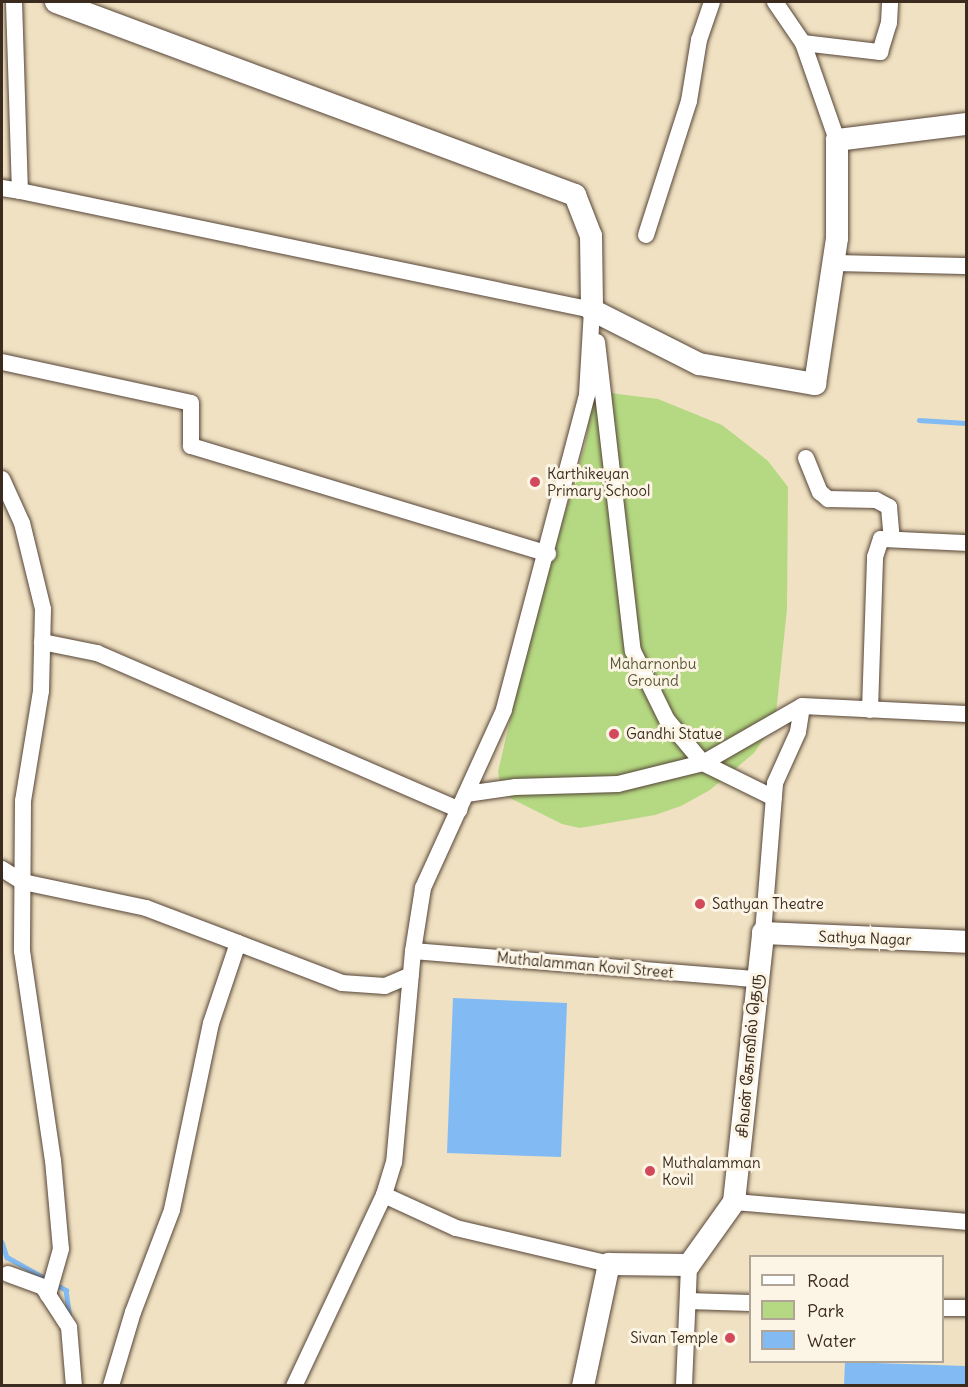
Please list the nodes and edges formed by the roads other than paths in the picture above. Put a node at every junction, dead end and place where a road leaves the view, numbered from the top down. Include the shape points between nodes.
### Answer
1 (14, 2) edge
2 (56, 2) edge
3 (712, 2) edge
4 (775, 2) edge
5 (890, 2) edge
6 (803, 43) junction
7 (966, 124) edge
8 (837, 140) junction
9 (2, 188) edge
10 (20, 190) junction
11 (646, 234) dead end
12 (833, 263) junction
13 (966, 266) edge
14 (592, 310) junction
15 (2, 362) edge
16 (806, 458) dead end
17 (2, 479) edge
18 (892, 539) junction
19 (966, 543) edge
20 (548, 554) junction
21 (42, 642) junction
22 (802, 706) junction
23 (870, 710) junction
24 (966, 714) edge
25 (703, 763) junction
26 (466, 794) junction
27 (774, 798) junction
28 (459, 810) junction
29 (2, 869) edge
30 (23, 882) junction
31 (763, 933) junction
32 (966, 942) edge
33 (237, 943) junction
34 (413, 951) junction
35 (411, 975) junction
36 (756, 979) junction
37 (384, 1195) junction
38 (734, 1202) junction
39 (966, 1222) edge
40 (609, 1264) junction
41 (689, 1265) junction
42 (8, 1274) dead end
43 (48, 1295) junction
44 (688, 1301) junction
45 (749, 1303) edge
46 (944, 1308) edge
47 (966, 1308) edge
48 (74, 1386) edge
49 (111, 1386) edge
50 (294, 1386) edge
51 (583, 1386) edge
52 (684, 1386) edge

1 - 10 street
2 - 14 street via 575,195 591,236
3 - 11 street via 699,40 688,101
4 - 6 street
5 - 6 street via 889,23 880,52
6 - 8 street
7 - 8 street
8 - 12 street via 837,238
9 - 10 street
10 - 14 street
12 - 13 street
12 - 14 street via 816,384 699,364
14 - 20 street via 587,395
14 - 25 street via 633,651 668,720
15 - 20 street via 191,403 191,446
16 - 18 street via 820,492 828,499 876,500 889,507
17 - 21 street via 22,523 43,609
18 - 19 street
18 - 23 street via 881,539 875,557
20 - 26 street via 504,710
21 - 28 street via 97,653
21 - 30 street via 41,691 23,801
22 - 23 street
22 - 25 street
22 - 27 street, சிவன் கோவில் தெரு via 798,732 775,783
23 - 24 street
25 - 26 street via 618,784 515,787
25 - 27 street
26 - 28 street
27 - 31 street, சிவன் கோவில் தெரு
28 - 34 street via 423,888
29 - 30 street
30 - 33 street via 146,908
30 - 43 street via 22,951 53,1160 61,1249
31 - 32 street, Sathya Nagar
31 - 36 street, சிவன் கோவில் தெரு
33 - 35 street via 342,983 385,987
33 - 49 street via 211,1023 172,1210 133,1312
34 - 35 street
34 - 36 street, Muthalamman Kovil Street
35 - 37 street via 394,1162
36 - 38 street, சிவன் கோவில் தெரு via 751,1065
37 - 40 street via 456,1228
37 - 50 street
38 - 39 street
38 - 41 street, சிவன் கோவில் தெரு
40 - 41 street
40 - 51 street
41 - 44 street
42 - 43 street via 43,1287
43 - 48 street via 69,1327
44 - 45 street
44 - 52 street
46 - 47 street

